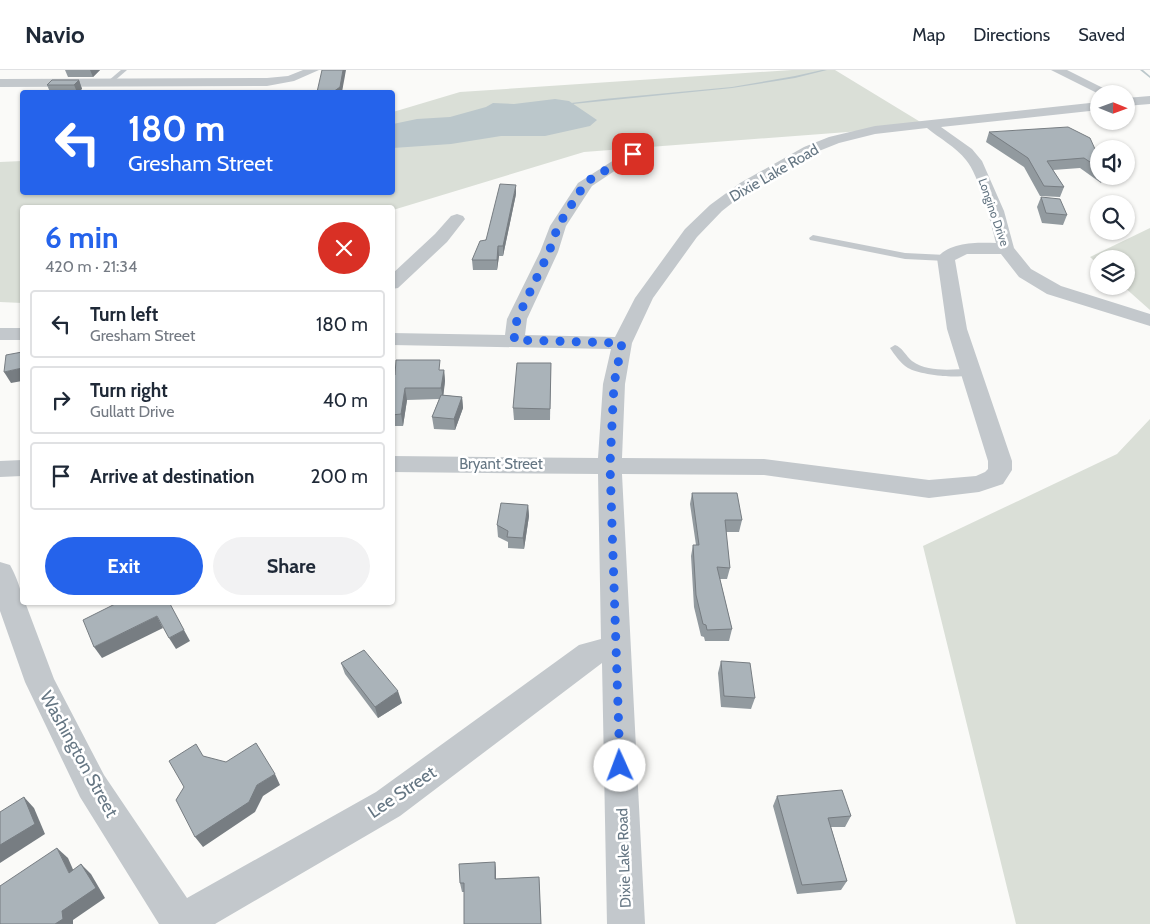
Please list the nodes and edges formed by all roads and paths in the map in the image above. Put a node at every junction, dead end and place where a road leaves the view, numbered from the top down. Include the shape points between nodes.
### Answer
1 (124, 70) edge
2 (313, 70) edge
3 (1057, 70) edge
4 (284, 80) junction
5 (110, 82) junction
6 (0, 83) edge
7 (1092, 85) edge
8 (286, 90) edge
9 (1150, 100) edge
10 (1135, 101) edge
11 (1090, 107) edge
12 (929, 124) junction
13 (633, 154) dead end
14 (457, 219) dead end
15 (813, 238) dead end
16 (1006, 249) junction
17 (946, 258) junction
18 (395, 281) edge
19 (1150, 320) edge
20 (0, 334) edge
21 (20, 334) edge
22 (395, 339) edge
23 (514, 340) junction
24 (622, 343) junction
25 (895, 348) dead end
26 (971, 372) junction
27 (395, 464) edge
28 (610, 465) junction
29 (20, 468) edge
30 (0, 469) edge
31 (0, 572) edge
32 (616, 647) junction
33 (180, 923) edge
34 (626, 924) edge

1 - 5 lane
2 - 4 street
3 - 7 street
4 - 5 street
4 - 8 street via 288,83
5 - 6 street
9 - 10 street
11 - 12 street, Dixie Lake Road
12 - 16 street, Longino Drive via 975,161 996,210
12 - 24 street, Dixie Lake Road via 875,130 834,140 809,150 738,192 716,208 691,234 644,298
13 - 23 street via 586,182 558,226 517,319
14 - 18 street
15 - 17 lane via 905,256
16 - 17 street via 964,249
16 - 19 street, Longino Drive via 1025,273 1054,290
17 - 26 street, Bryant Street via 957,329
20 - 21 street
22 - 23 street
23 - 24 street
24 - 28 street, Dixie Lake Road via 614,384
25 - 26 lane via 909,364 921,368 938,372
26 - 28 street, Bryant Street via 1000,461 1000,470 994,478 979,484 930,489 764,467
27 - 28 street, Bryant Street
28 - 32 street, Dixie Lake Road
29 - 30 street
31 - 33 street, Washington Street via 40,682 92,786
32 - 33 street, Lee Street via 590,654 388,804
32 - 34 street, Dixie Lake Road

